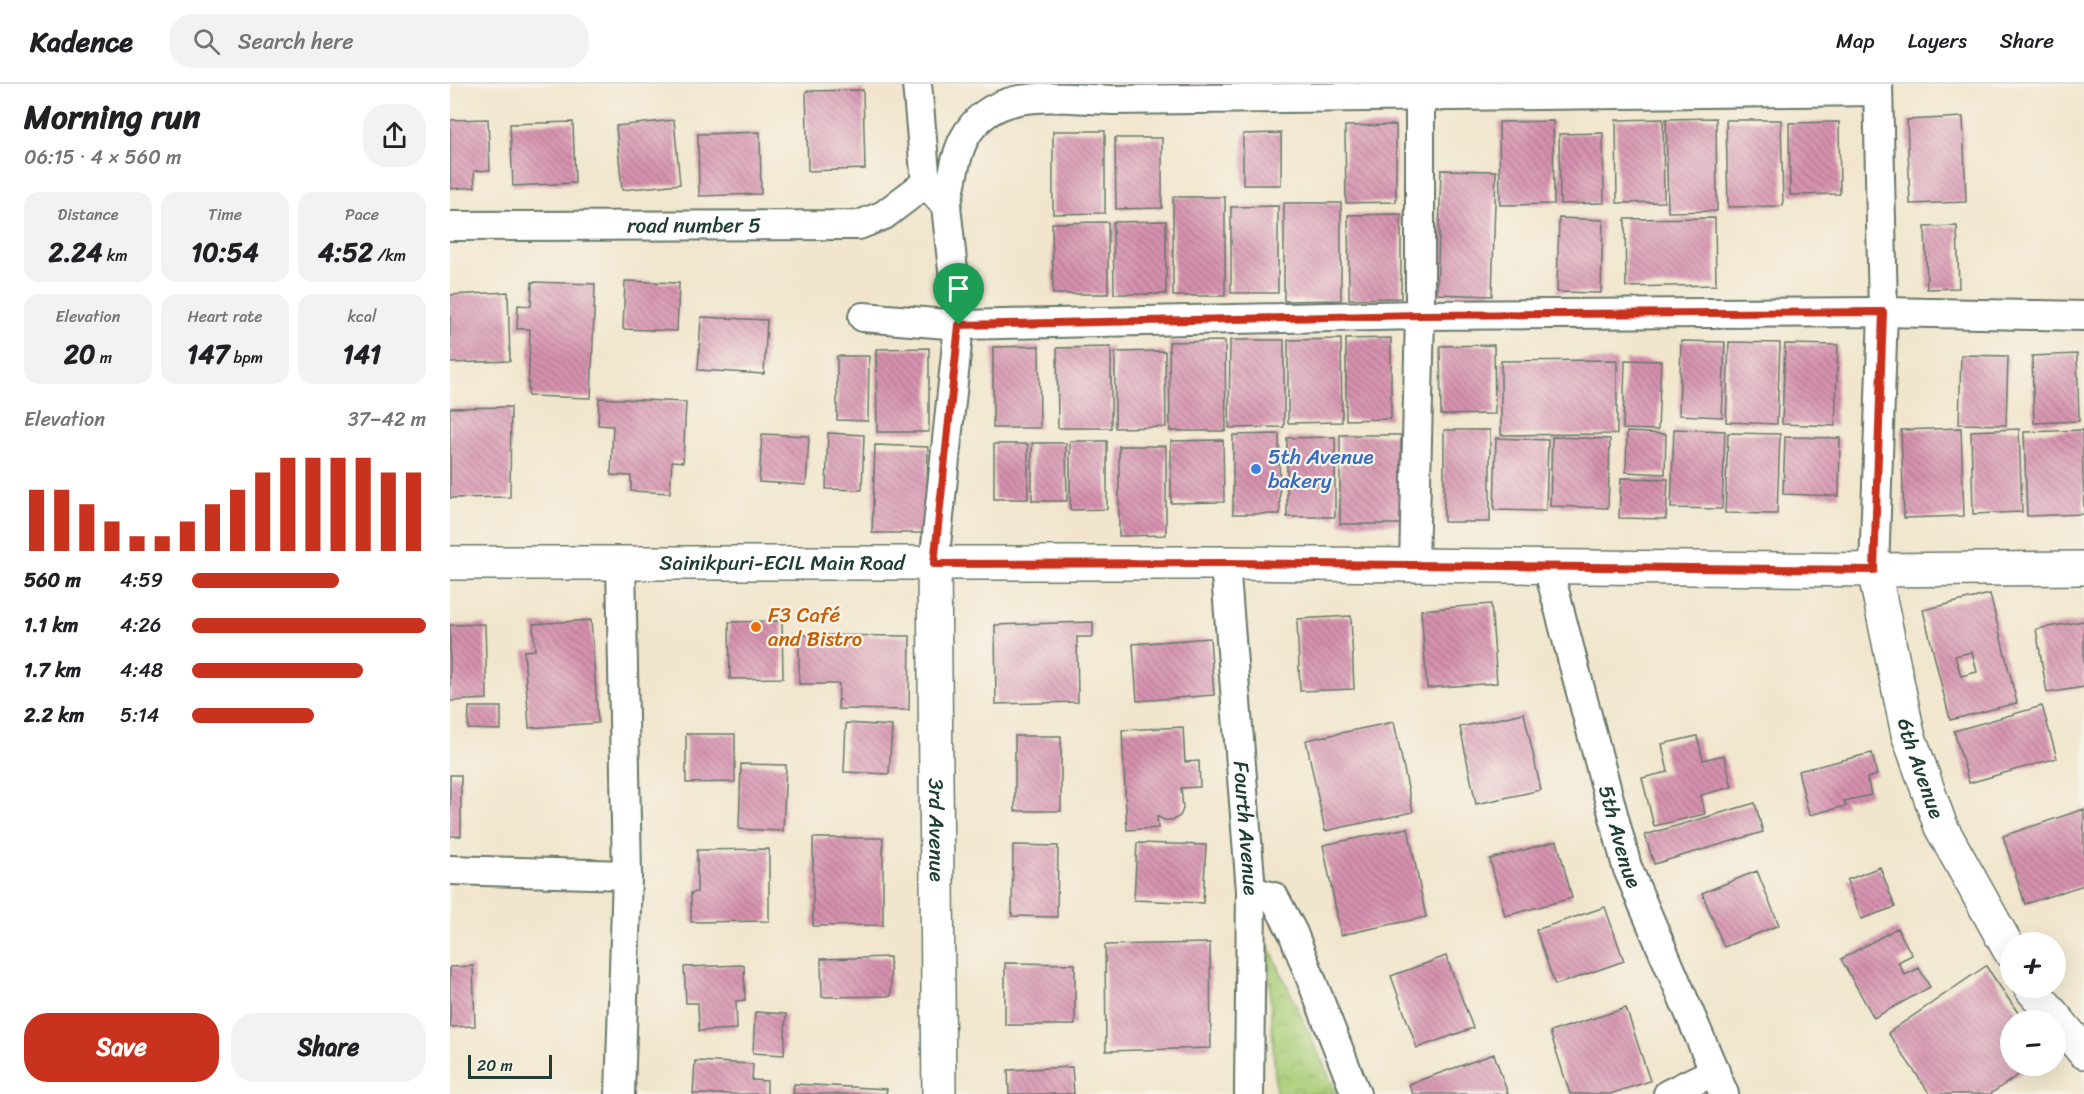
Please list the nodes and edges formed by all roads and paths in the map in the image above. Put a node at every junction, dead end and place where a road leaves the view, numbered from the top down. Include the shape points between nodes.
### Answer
1 (917, 84) edge
2 (1878, 88) edge
3 (1420, 90) edge
4 (926, 183) junction
5 (946, 206) junction
6 (450, 226) edge
7 (1883, 312) junction
8 (1420, 315) junction
9 (863, 316) dead end
10 (2084, 316) edge
11 (959, 325) junction
12 (450, 562) edge
13 (621, 563) junction
14 (1225, 563) junction
15 (934, 564) junction
16 (1414, 565) junction
17 (1548, 567) junction
18 (2084, 568) edge
19 (1874, 570) junction
20 (450, 870) edge
21 (627, 875) junction
22 (1251, 891) junction
23 (2000, 933) edge
24 (2039, 998) edge
25 (2084, 1052) edge
26 (1719, 1083) edge
27 (620, 1094) edge
28 (939, 1094) edge
29 (1250, 1094) edge
30 (1356, 1094) edge
31 (1668, 1094) edge

1 - 4 street
2 - 3 street
2 - 7 street
3 - 5 street via 1019,98 984,112 964,139
3 - 8 street
4 - 5 street
4 - 6 street, road number 5 via 884,215 859,225
5 - 11 street
7 - 8 street
7 - 10 street
7 - 19 street
8 - 11 street
8 - 16 street
9 - 11 street
11 - 15 street
12 - 13 main road, Sainikpuri-ECIL Main Road
13 - 15 main road, Sainikpuri-ECIL Main Road
13 - 21 street
14 - 15 main road, Sainikpuri-ECIL Main Road
14 - 16 main road, Sainikpuri-ECIL Main Road
14 - 22 street, Fourth Avenue
15 - 28 main road, 3rd Avenue
16 - 17 main road, Sainikpuri-ECIL Main Road
17 - 19 main road, Sainikpuri-ECIL Main Road
17 - 26 street, 5th Avenue via 1626,867
18 - 19 main road, Sainikpuri-ECIL Main Road
19 - 23 main road, 6th Avenue via 1908,734 1941,827
20 - 21 street
21 - 27 street
22 - 29 street, Fourth Avenue
22 - 30 street via 1274,897 1293,933
24 - 25 main road
26 - 31 street

